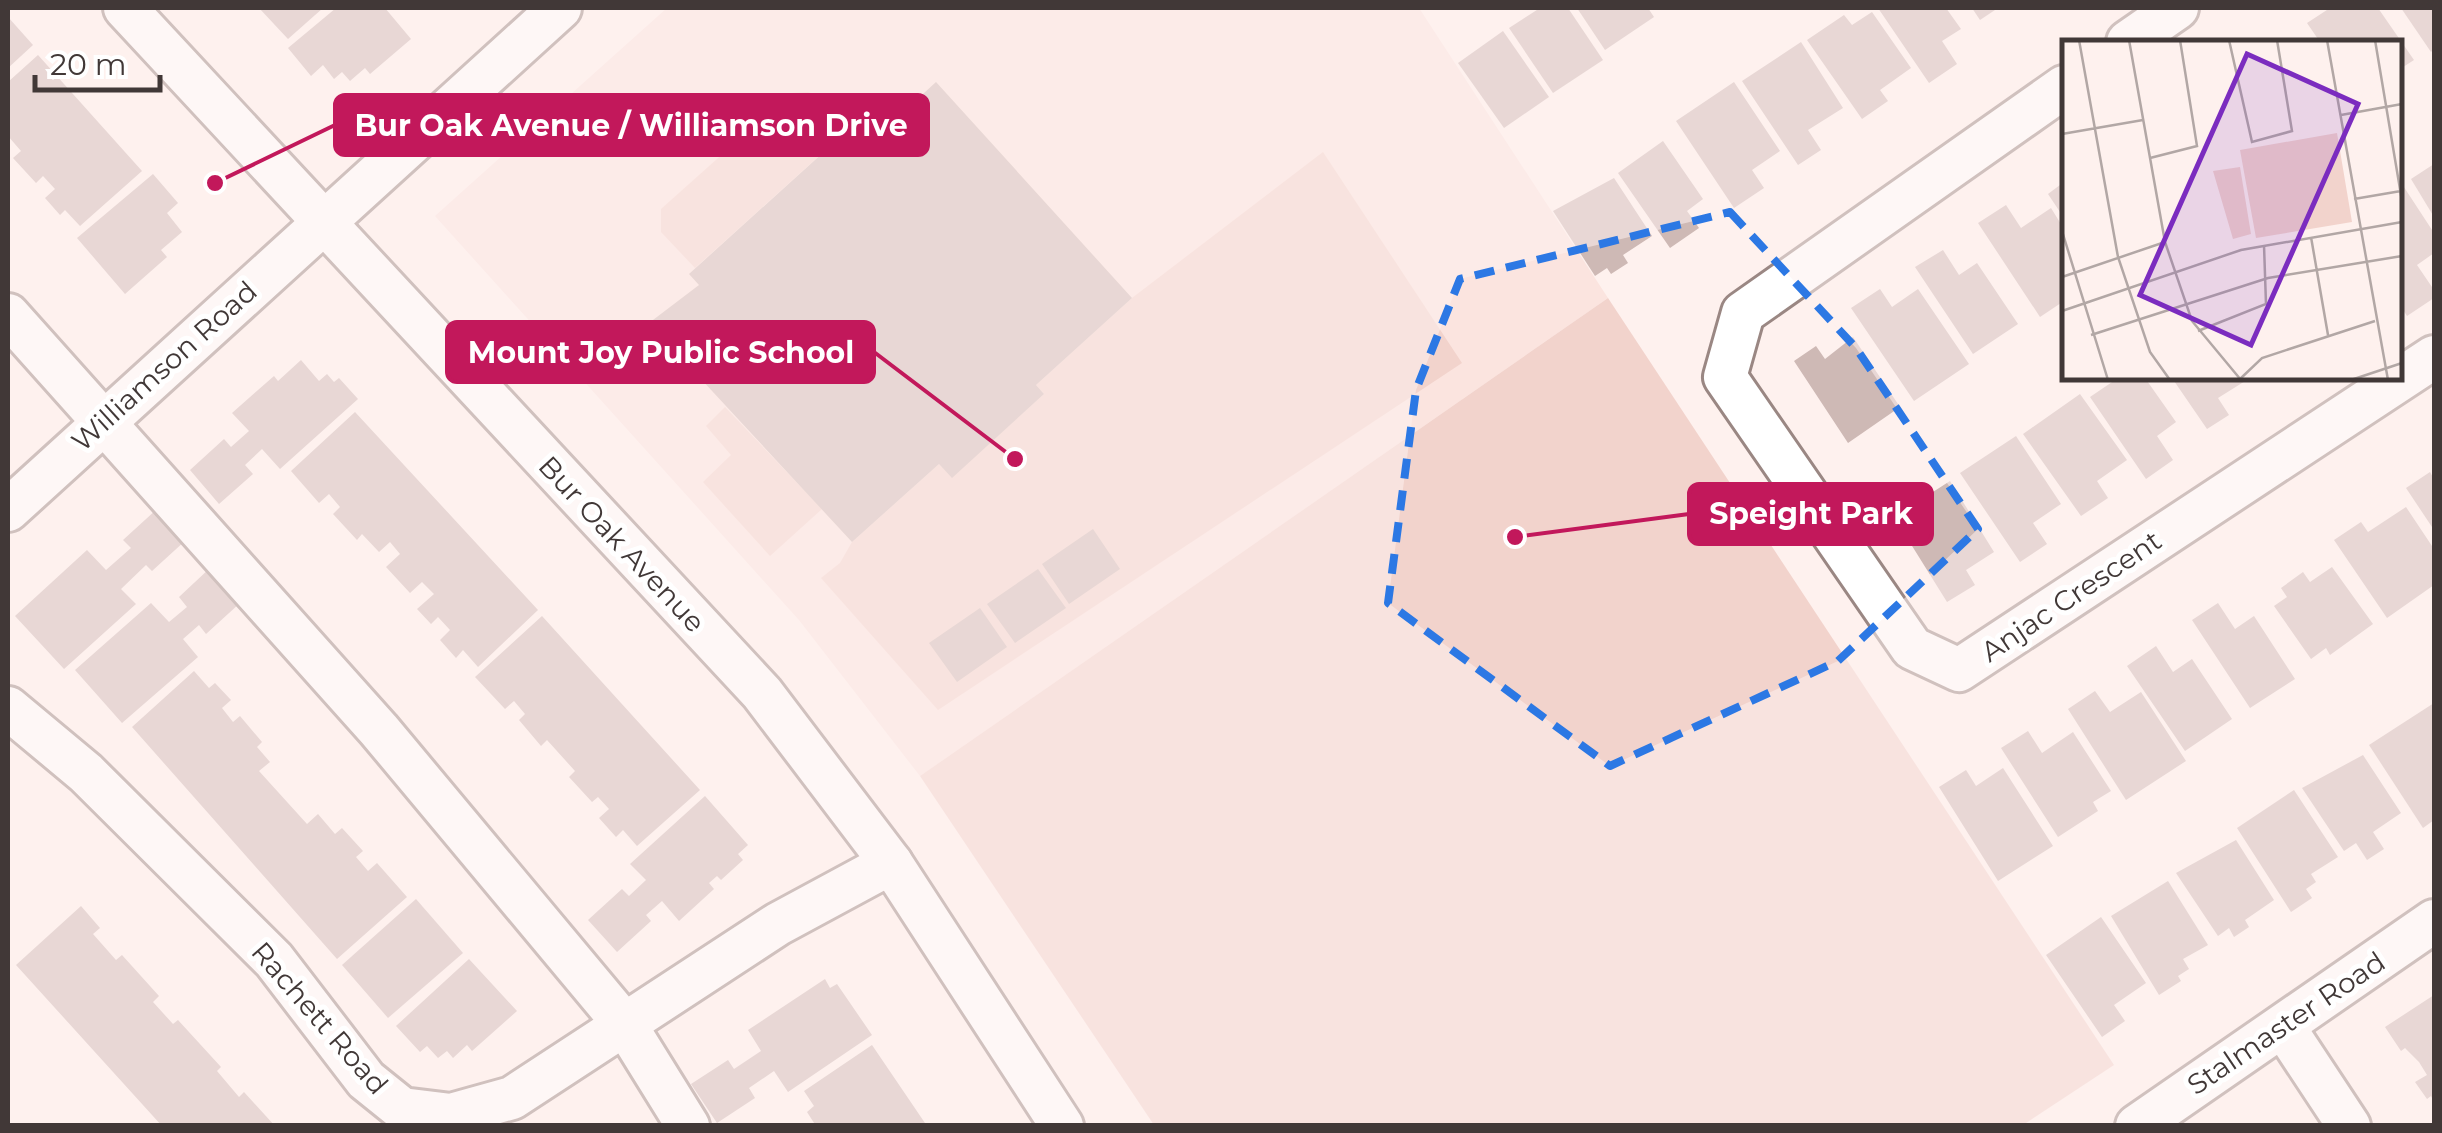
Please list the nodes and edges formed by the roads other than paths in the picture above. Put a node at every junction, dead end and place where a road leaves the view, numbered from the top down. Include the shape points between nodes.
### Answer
1 (125, 8) edge
2 (2178, 8) edge
3 (550, 10) edge
4 (2131, 40) edge
5 (2062, 88) edge
6 (322, 224) junction
7 (8, 315) edge
8 (2434, 356) edge
9 (2402, 377) edge
10 (2398, 380) edge
11 (103, 421) junction
12 (8, 510) edge
13 (8, 708) edge
14 (891, 863) junction
15 (2434, 922) edge
16 (626, 1026) junction
17 (2283, 1026) junction
18 (688, 1126) edge
19 (1062, 1126) edge
20 (2137, 1126) edge
21 (2349, 1126) edge

1 - 6 street, Bur Oak Avenue
2 - 4 street
3 - 6 street, Williamson Road
5 - 10 street, Anjac Crescent via 1743,313 1725,377 1912,648 1960,670
6 - 11 street, Williamson Road
6 - 14 street, Bur Oak Avenue via 762,693
7 - 11 street
8 - 9 street, Anjac Crescent
11 - 12 street, Williamson Road
11 - 16 street via 379,730
13 - 16 street, Rachett Road via 86,773 274,960 366,1080 402,1109 451,1115 512,1098
14 - 16 street, Rachett Road via 778,924
14 - 19 street, Bur Oak Avenue
15 - 17 street, Stalmaster Road
16 - 18 street
17 - 20 street, Stalmaster Road
17 - 21 street

